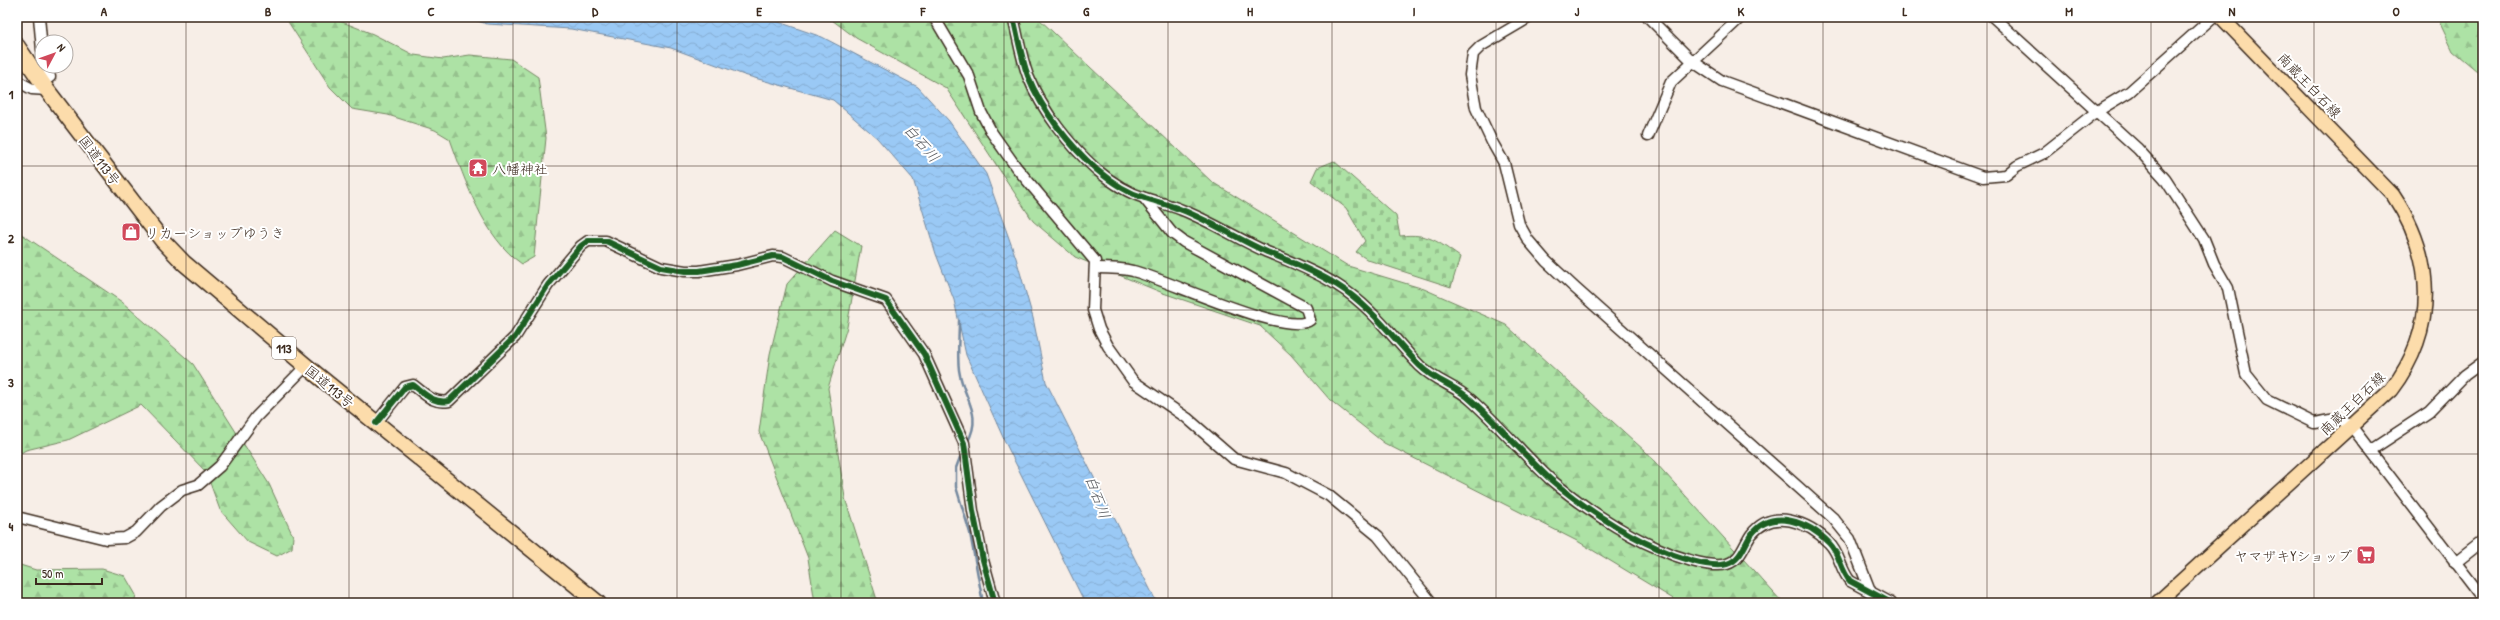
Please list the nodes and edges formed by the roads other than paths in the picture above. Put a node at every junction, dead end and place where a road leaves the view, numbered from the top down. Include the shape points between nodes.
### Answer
1 (39, 17) edge
2 (934, 17) edge
3 (1013, 17) edge
4 (1530, 17) edge
5 (1648, 17) edge
6 (1741, 17) edge
7 (1993, 17) edge
8 (2213, 17) edge
9 (2221, 17) edge
10 (41, 34) edge
11 (17, 46) edge
12 (1692, 61) junction
13 (49, 74) edge
14 (17, 80) edge
15 (45, 86) junction
16 (2096, 112) junction
17 (1648, 136) dead end
18 (1144, 198) junction
19 (1096, 268) junction
20 (2483, 362) edge
21 (306, 366) junction
22 (376, 423) junction
23 (2352, 427) junction
24 (2371, 450) junction
25 (21, 518) dead end
26 (2483, 542) edge
27 (2455, 563) junction
28 (1871, 593) junction
29 (2483, 598) edge
30 (598, 603) edge
31 (995, 603) edge
32 (1432, 603) edge
33 (1891, 603) edge
34 (2157, 603) edge

1 - 10 street
2 - 19 street via 969,76 981,112 992,133 1016,167 1090,255
3 - 18 street via 1029,78 1064,135 1084,158 1108,178
4 - 28 street via 1481,46 1473,54 1470,75 1476,108 1504,163 1516,214 1528,240 1570,284 1833,518 1850,538
5 - 12 street
6 - 12 street
7 - 16 street
8 - 16 street via 2129,92
9 - 23 main road, 南蔵王白石線 via 2393,195 2410,222 2421,251 2426,302 2412,357 2391,390
11 - 15 highway, 国道113号 / 113
12 - 16 street via 1722,81 1983,177 2006,175 2017,166 2044,153
12 - 17 street via 1671,82
13 - 15 street
14 - 15 street via 32,88
15 - 21 highway, 国道113号 / 113 via 162,240 217,293
16 - 23 street via 2138,149 2165,179 2204,239 2214,264 2228,288 2246,374 2267,400 2314,423 2331,418 2342,419
18 - 19 street via 1172,233 1194,248 1306,308 1310,320 1305,324 1272,320 1134,271
18 - 28 street via 1169,204 1220,226 1264,251 1323,276 1350,293 1374,315 1422,368 1470,398 1562,488 1642,541 1695,561 1726,564 1738,557 1751,535 1762,526 1778,519 1792,520 1809,528 1828,542 1836,551 1850,581
19 - 32 street via 1093,310 1099,330 1133,381 1187,418 1234,459 1286,473 1328,495 1378,536
20 - 24 street via 2465,375 2429,412
21 - 22 highway, 国道113号 / 113
21 - 25 street via 256,417 220,466 198,486 182,490 136,532 124,538 106,539
22 - 30 highway, 国道113号 / 113
22 - 31 street via 406,387 413,386 440,403 448,401 515,337 548,285 581,246 588,242 598,239 612,243 661,267 685,271 737,266 773,256 783,257 832,281 886,300 924,354 965,448 983,560
23 - 24 street
23 - 34 main road, 南蔵王白石線
24 - 27 street
26 - 27 street
27 - 29 street
28 - 33 street

